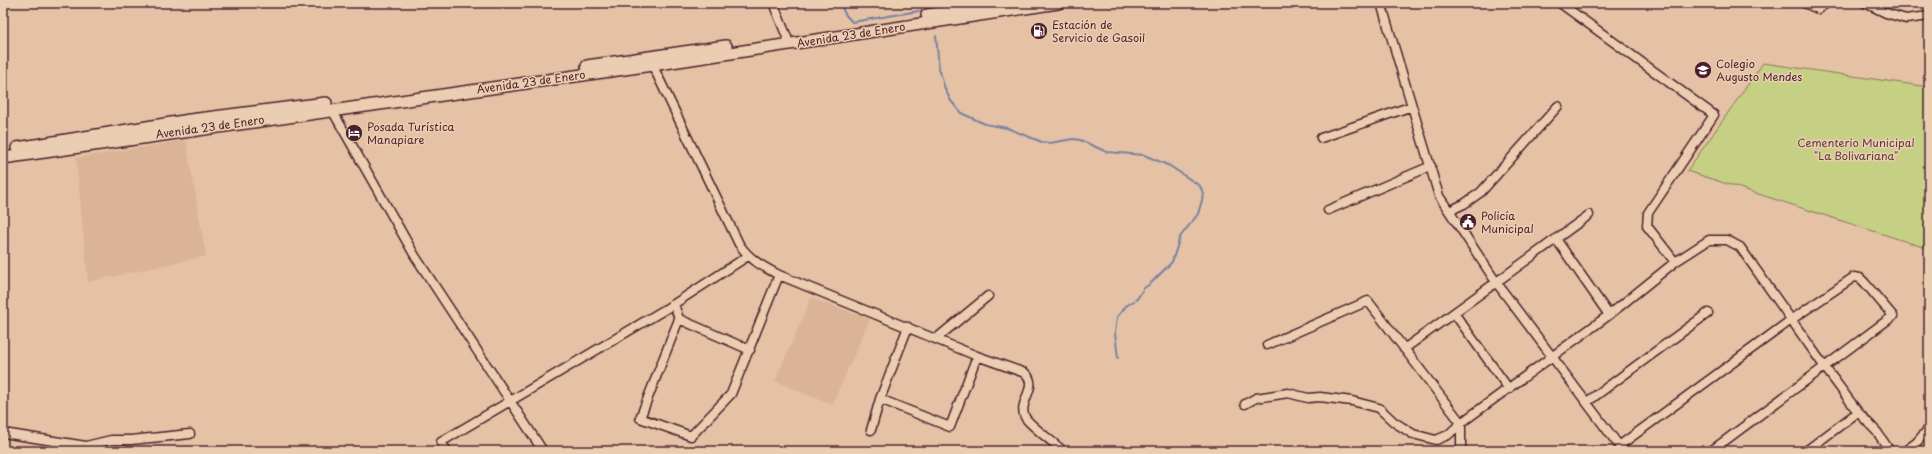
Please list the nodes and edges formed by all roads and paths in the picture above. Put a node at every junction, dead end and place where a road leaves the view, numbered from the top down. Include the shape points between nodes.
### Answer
1 (774, 3) edge
2 (1008, 3) edge
3 (1058, 3) edge
4 (1381, 3) edge
5 (1560, 3) edge
6 (1804, 3) edge
7 (1827, 3) edge
8 (1865, 3) edge
9 (1929, 16) edge
10 (787, 37) junction
11 (651, 61) junction
12 (1412, 106) junction
13 (1558, 106) dead end
14 (332, 110) junction
15 (1322, 138) dead end
16 (3, 150) edge
17 (3, 158) edge
18 (1431, 166) junction
19 (1328, 210) dead end
20 (1449, 211) junction
21 (1589, 216) dead end
22 (1556, 239) junction
23 (748, 256) junction
24 (1675, 262) junction
25 (779, 274) junction
26 (1496, 282) junction
27 (988, 296) dead end
28 (674, 304) junction
29 (1454, 313) junction
30 (1708, 313) dead end
31 (1609, 315) junction
32 (679, 319) junction
33 (1791, 320) junction
34 (908, 327) junction
35 (937, 338) junction
36 (1267, 345) dead end
37 (1404, 349) junction
38 (750, 350) junction
39 (977, 356) junction
40 (1552, 357) junction
41 (1824, 366) junction
42 (1509, 388) junction
43 (880, 399) junction
44 (509, 400) junction
45 (1587, 402) junction
46 (1245, 404) dead end
47 (1858, 412) junction
48 (1461, 423) junction
49 (1929, 428) edge
50 (871, 430) dead end
51 (3, 433) edge
52 (190, 434) dead end
53 (1621, 448) edge
54 (447, 451) edge
55 (543, 451) edge
56 (1063, 451) edge
57 (1461, 451) edge
58 (1711, 451) edge
59 (1806, 451) edge
60 (1890, 451) edge
61 (1905, 451) edge

1 - 10 street
2 - 10 main road, Avenida 23 de Enero
3 - 11 main road, Avenida 23 de Enero
4 - 12 street
5 - 24 street via 1714,115 1648,213 1647,226
6 - 7 street via 1818,9
8 - 9 street via 1906,19
10 - 11 main road, Avenida 23 de Enero
11 - 14 main road, Avenida 23 de Enero
11 - 16 main road, Avenida 23 de Enero via 190,120
11 - 23 street
12 - 15 street
12 - 18 street
13 - 20 street via 1481,192 1469,202
14 - 17 main road, Avenida 23 de Enero
14 - 44 street via 415,256
18 - 19 street
18 - 20 street via 1439,196
20 - 26 street
21 - 22 street
22 - 26 street
22 - 31 street
23 - 25 street
23 - 28 street
24 - 31 street
24 - 33 street via 1709,240 1727,240 1740,247
25 - 34 street
25 - 38 street
26 - 29 street
26 - 40 street
27 - 35 street
28 - 32 street
28 - 44 street
29 - 37 street
29 - 42 street
30 - 45 street
31 - 40 street
32 - 38 street
32 - 38 street via 640,418 692,436 730,394
33 - 41 street
33 - 41 street via 1854,277 1865,283 1893,316
33 - 53 street
34 - 35 street
34 - 43 street
35 - 39 street
36 - 37 street via 1368,301
37 - 48 street
39 - 43 street via 950,426
39 - 56 street via 1029,376 1031,384 1023,409 1025,418
40 - 42 street
40 - 45 street
41 - 47 street
41 - 58 street
42 - 48 street
43 - 50 street
44 - 54 street via 441,442
44 - 55 street
45 - 53 street
46 - 48 street via 1256,398 1288,393 1308,398 1352,401 1379,408 1394,422 1413,434 1436,440 1448,435
47 - 59 street
47 - 60 street via 1877,432
48 - 57 street
49 - 61 street
51 - 52 street via 86,446 111,440

